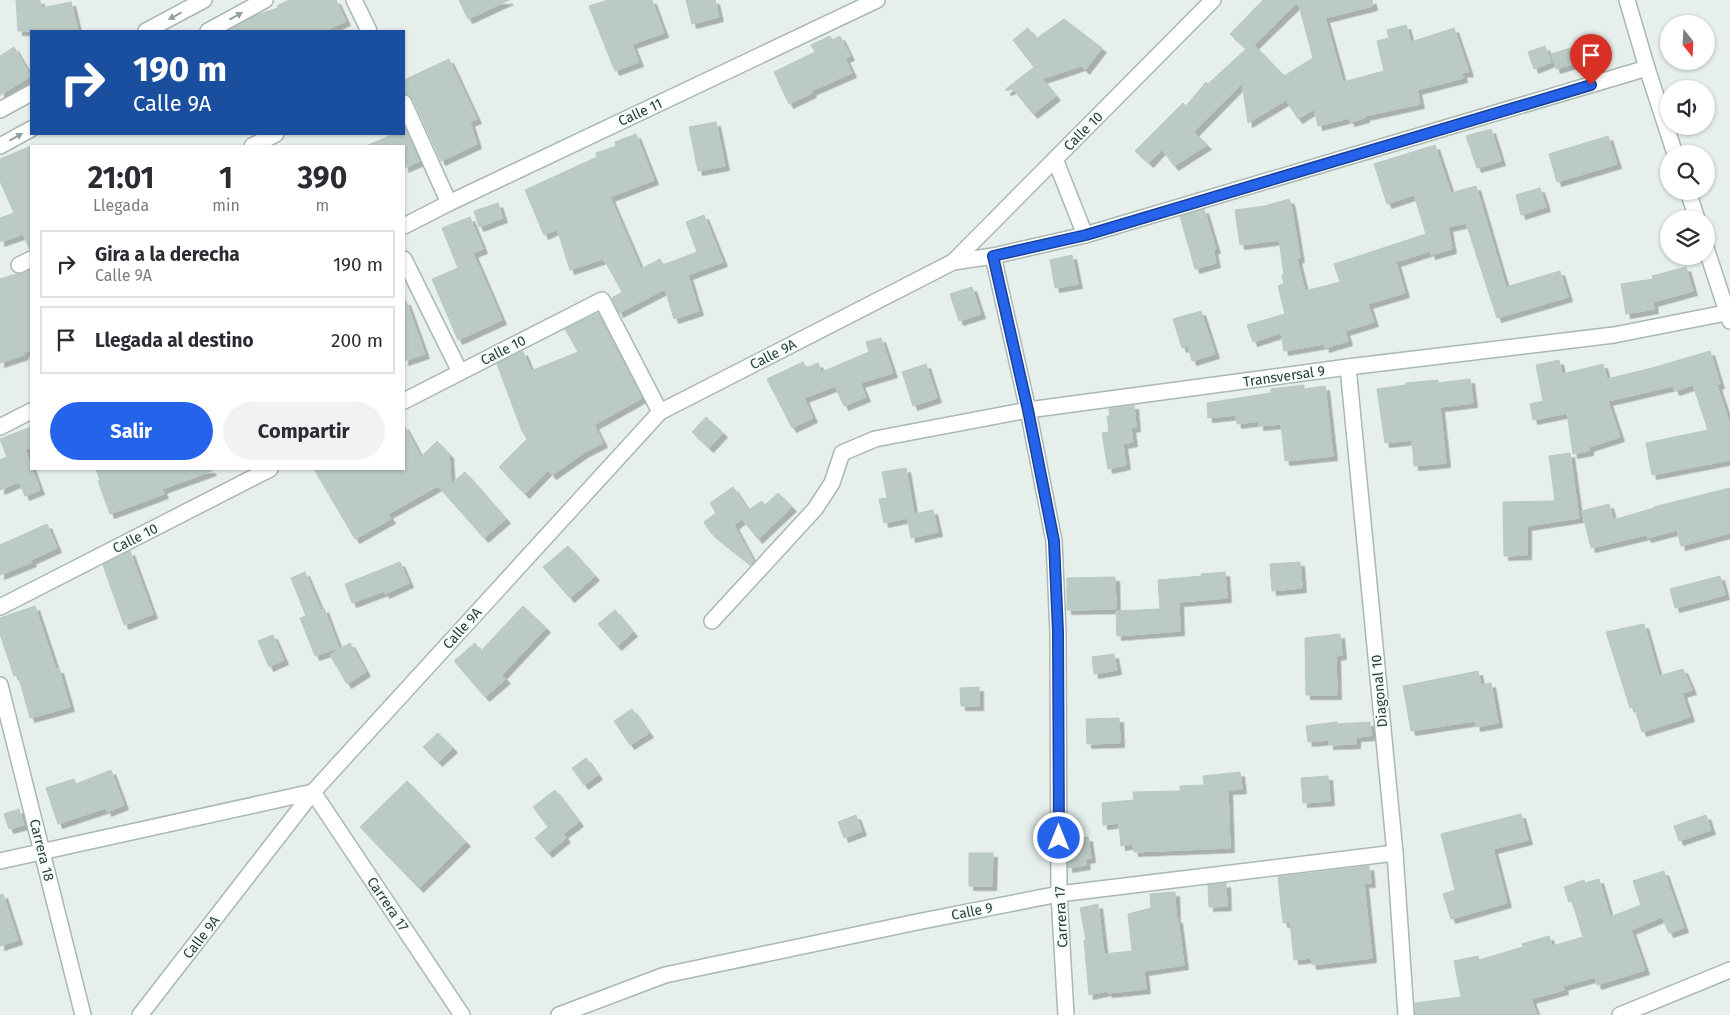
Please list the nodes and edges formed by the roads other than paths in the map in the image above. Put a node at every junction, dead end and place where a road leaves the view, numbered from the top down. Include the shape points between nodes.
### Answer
1 (204, 0) edge
2 (265, 0) edge
3 (354, 0) edge
4 (877, 0) edge
5 (1213, 0) edge
6 (1627, 0) edge
7 (148, 30) edge
8 (210, 30) edge
9 (369, 30) edge
10 (1647, 68) junction
11 (30, 94) edge
12 (405, 106) edge
13 (0, 110) edge
14 (30, 130) edge
15 (274, 135) edge
16 (254, 145) edge
17 (1672, 145) edge
18 (0, 146) edge
19 (1055, 159) junction
20 (449, 203) junction
21 (405, 225) edge
22 (1086, 235) junction
23 (993, 256) junction
24 (405, 261) edge
25 (953, 262) junction
26 (1712, 265) edge
27 (1729, 315) edge
28 (1348, 368) junction
29 (460, 372) junction
30 (405, 400) edge
31 (1028, 410) junction
32 (30, 412) edge
33 (660, 412) junction
34 (0, 427) edge
35 (268, 470) edge
36 (0, 607) edge
37 (712, 621) dead end
38 (0, 685) edge
39 (313, 792) junction
40 (42, 852) junction
41 (1395, 853) junction
42 (0, 861) edge
43 (1059, 894) junction
44 (1730, 970) edge
45 (83, 1015) edge
46 (140, 1015) edge
47 (462, 1015) edge
48 (559, 1015) edge
49 (1066, 1015) edge
50 (1406, 1015) edge
51 (1620, 1015) edge

1 -> 7 street
8 -> 2 street
3 - 9 street
4 - 20 street, Calle 11
5 - 19 street, Calle 10
6 - 10 street
10 - 17 street
10 - 22 street, Calle 9A
11 - 13 street
12 - 20 street
18 -> 14 street
15 - 16 street
19 - 22 street
19 - 25 street, Calle 10
20 - 21 street, Calle 11
22 - 23 street, Calle 9A
23 - 25 street, Calle 9A
23 - 31 street, Carrera 17
24 - 29 street
25 - 33 street, Calle 9A
26 - 27 street
27 - 28 street, Transversal 9 via 1614,335
28 - 31 street, Transversal 9
28 - 41 street, Diagonal 10
29 - 30 street, Calle 10
29 - 33 street, Calle 10 via 602,300
31 - 37 street, Transversal 9 via 875,439 842,453 832,483 815,509
31 - 43 street, Carrera 17 via 1054,541 1058,632
32 - 34 street
33 - 39 street, Calle 9A
35 - 36 street, Calle 10
38 - 40 street, Carrera 18
39 - 40 street
39 - 46 street, Calle 9A
39 - 47 street, Carrera 17
40 - 42 street
40 - 45 street, Carrera 18
41 - 43 street, Calle 9
41 - 50 street, Diagonal 10
43 - 48 street, Calle 9 via 665,975
43 - 49 street, Carrera 17
44 - 51 street

